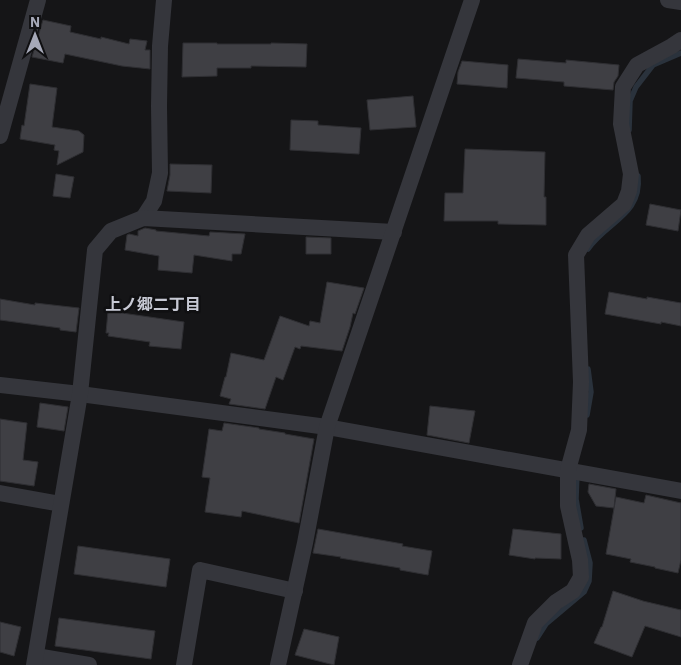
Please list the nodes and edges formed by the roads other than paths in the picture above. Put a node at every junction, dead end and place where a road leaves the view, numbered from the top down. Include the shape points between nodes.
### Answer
1 (38, 0) edge
2 (164, 0) edge
3 (472, 0) edge
4 (668, 0) edge
5 (681, 2) edge
6 (681, 40) edge
7 (0, 136) edge
8 (143, 218) junction
9 (394, 232) junction
10 (0, 385) edge
11 (80, 394) junction
12 (327, 427) junction
13 (568, 470) junction
14 (681, 491) edge
15 (0, 493) edge
16 (61, 504) junction
17 (295, 591) junction
18 (35, 660) edge
19 (89, 665) edge
20 (184, 665) edge
21 (278, 665) edge
22 (520, 665) edge

1 - 7 street
2 - 8 street via 160,46 160,173 154,201
3 - 9 street
4 - 5 street
6 - 13 street via 637,65 623,87 621,124 631,174 629,191 624,204 588,235 576,255 581,382 579,430
8 - 9 street
8 - 11 street via 111,232 95,250
9 - 12 street
10 - 11 street
11 - 12 street
11 - 16 street
12 - 13 street
12 - 17 street
13 - 14 street
13 - 22 street via 568,506 581,577 574,591 556,602 535,623
15 - 16 street
16 - 18 street
17 - 20 street via 200,570
17 - 21 street
18 - 19 street

